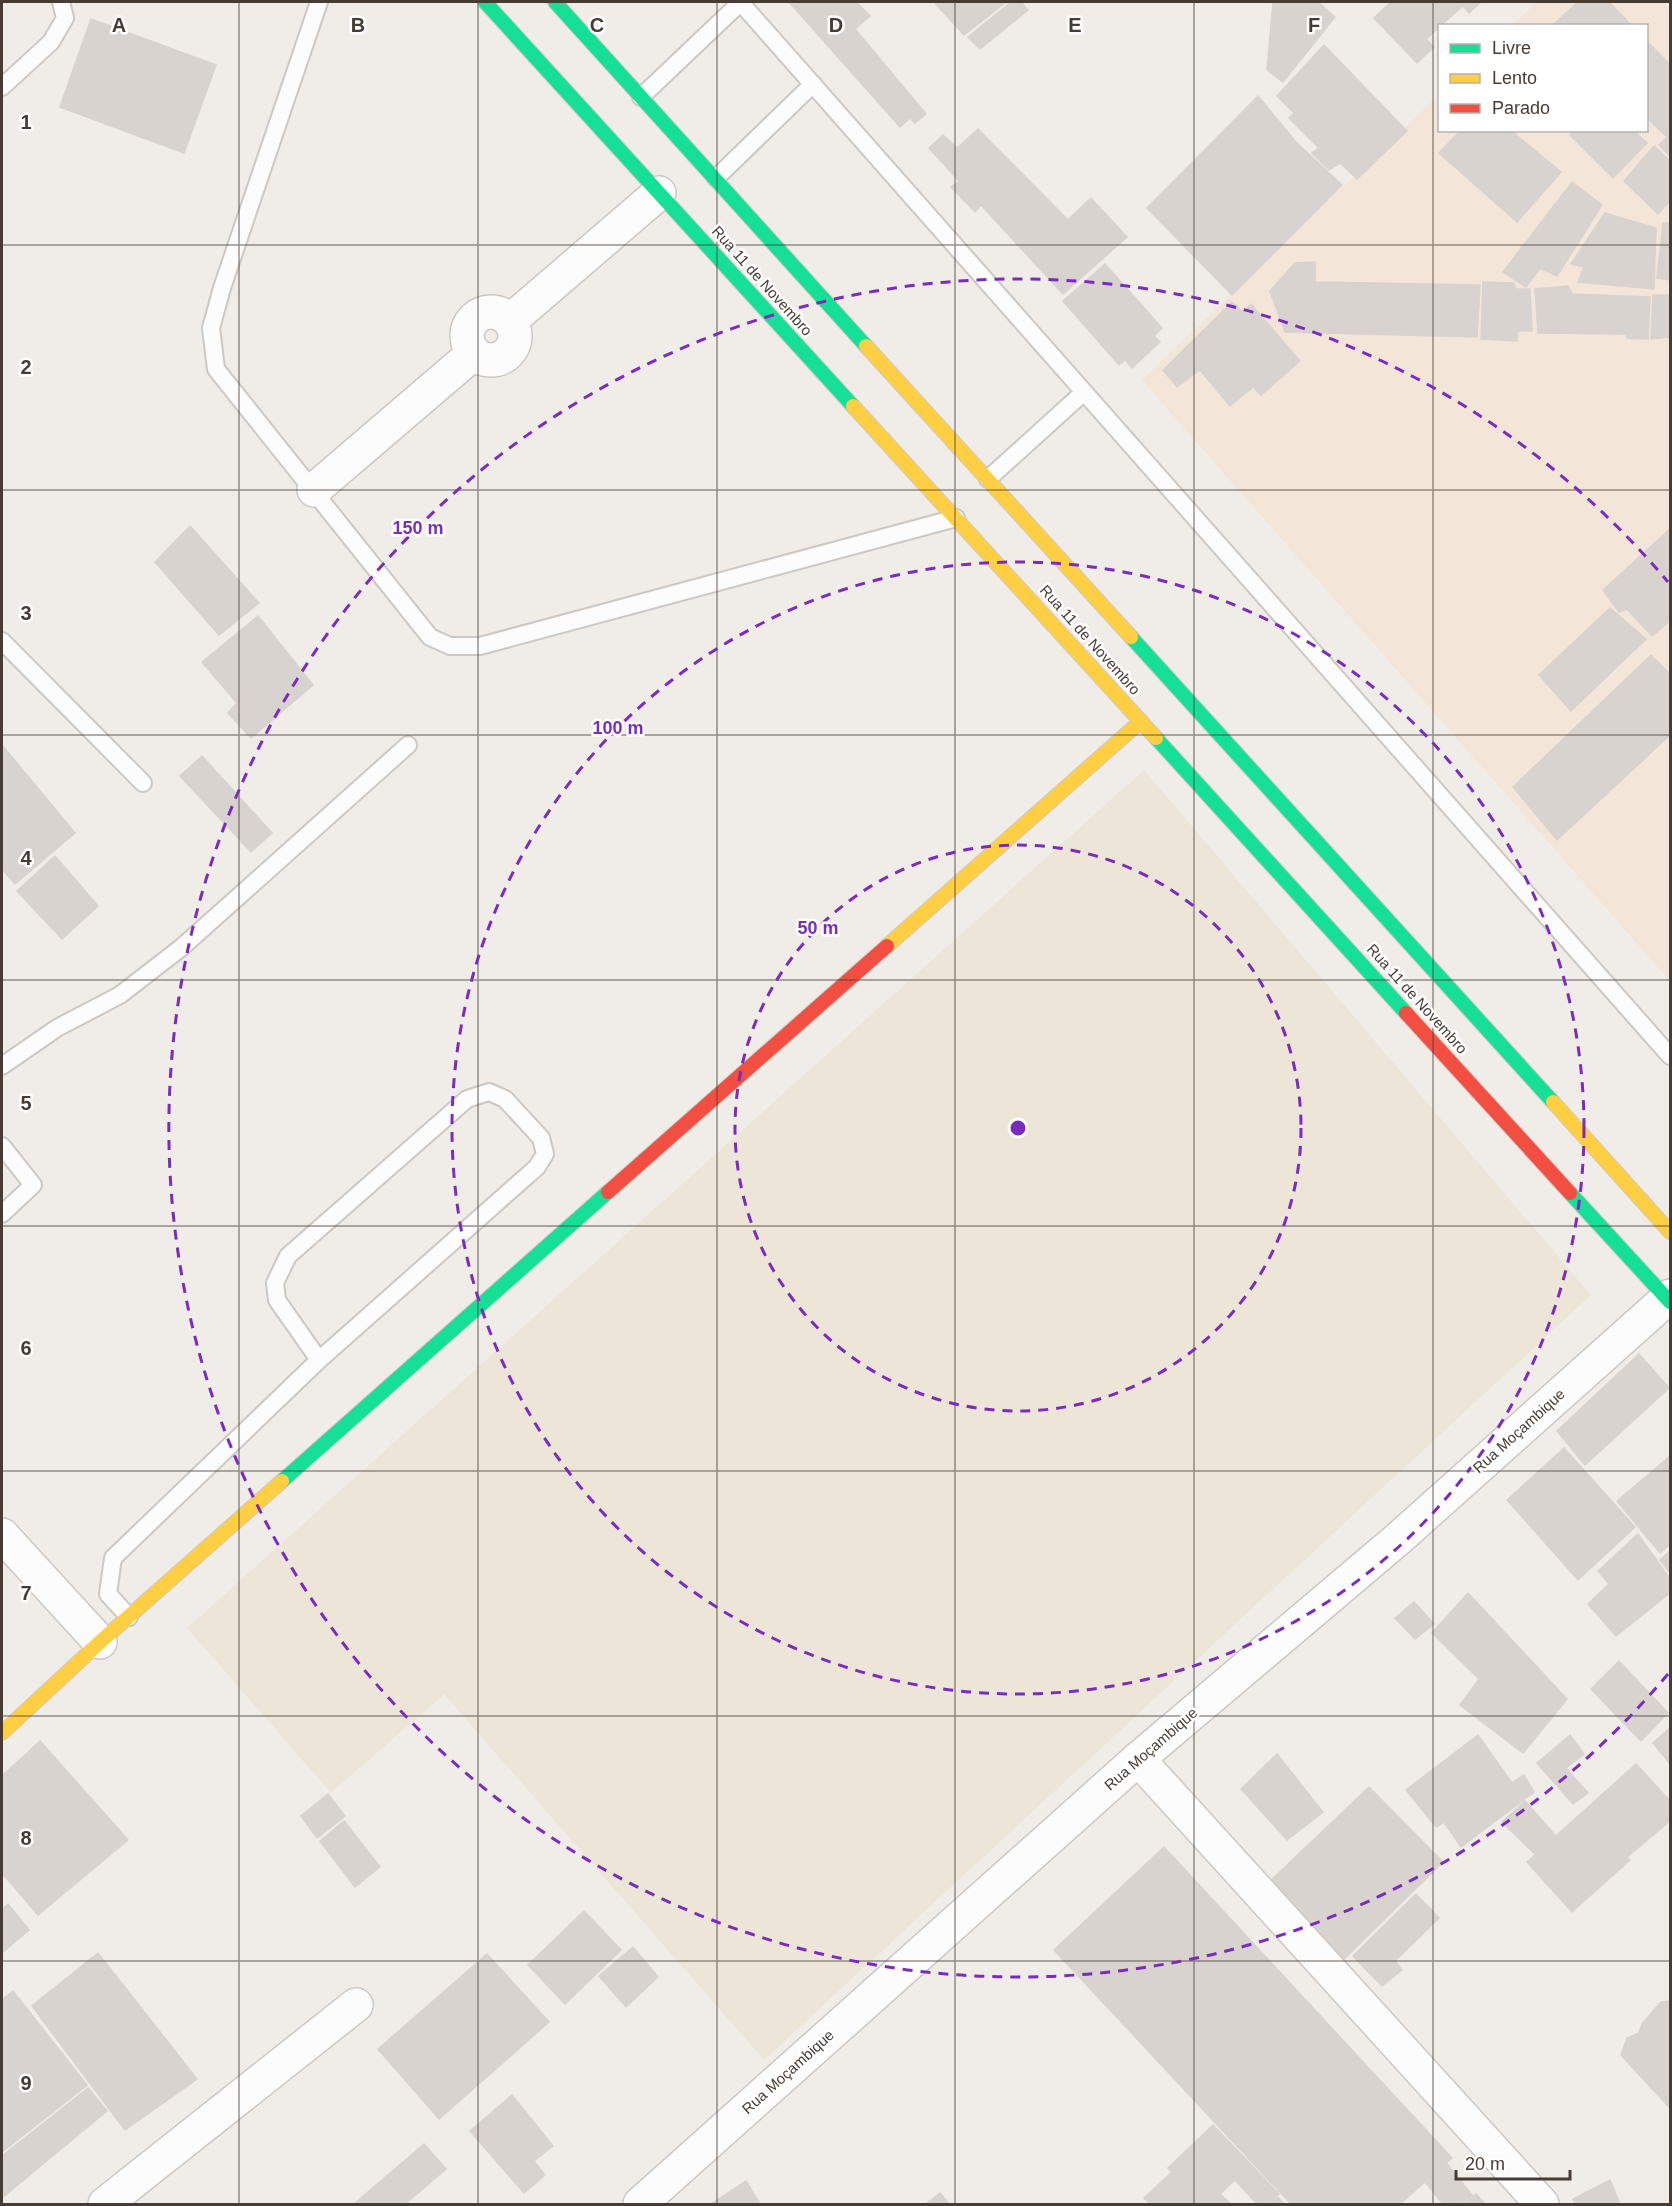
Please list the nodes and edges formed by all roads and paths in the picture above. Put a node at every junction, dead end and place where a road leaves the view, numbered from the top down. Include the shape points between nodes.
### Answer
1 (61, 2) edge
2 (319, 2) edge
3 (485, 2) edge
4 (555, 2) edge
5 (740, 2) edge
6 (813, 84) junction
7 (2, 87) edge
8 (641, 97) junction
9 (716, 178) junction
10 (659, 193) junction
11 (1084, 392) junction
12 (988, 478) junction
13 (314, 490) junction
14 (956, 518) junction
15 (2, 641) edge
16 (1141, 721) junction
17 (408, 745) dead end
18 (143, 783) dead end
19 (1671, 1056) edge
20 (2, 1066) edge
21 (2, 1146) edge
22 (2, 1214) edge
23 (1671, 1232) edge
24 (1670, 1299) edge
25 (319, 1360) junction
26 (2, 1535) edge
27 (129, 1617) junction
28 (100, 1642) junction
29 (2, 1733) edge
30 (1138, 1759) junction
31 (356, 2006) dead end
32 (105, 2205) edge
33 (640, 2205) edge
34 (1542, 2205) edge

1 - 7 lane via 65,18 51,42
2 - 13 lane via 211,328 216,369
3 - 10 main road, Rua 11 de Novembro
4 - 8 main road, Rua 11 de Novembro
5 - 6 lane
5 - 8 lane
6 - 9 lane
6 - 11 lane
8 - 9 main road, Rua 11 de Novembro
9 - 12 main road, Rua 11 de Novembro
10 - 13 street via 510,321 490,311 476,317 468,331 474,353
10 - 14 main road, Rua 11 de Novembro
11 - 12 lane
11 - 19 lane
12 - 23 main road, Rua 11 de Novembro
13 - 14 lane via 430,637 450,646 480,646
14 - 16 main road, Rua 11 de Novembro
15 - 18 lane
16 - 24 main road, Rua 11 de Novembro
16 - 27 main road
17 - 20 lane via 182,946 120,995 57,1028
21 - 22 lane via 33,1185
24 - 30 street, Rua Moçambique via 1398,1539
25 - 25 lane via 537,1167 545,1154 541,1138 505,1099 489,1092 467,1099 288,1256 275,1283 277,1300
25 - 27 lane via 113,1558 108,1594
26 - 28 street
27 - 28 main road
28 - 29 main road
30 - 33 street, Rua Moçambique
30 - 34 street
31 - 32 street

